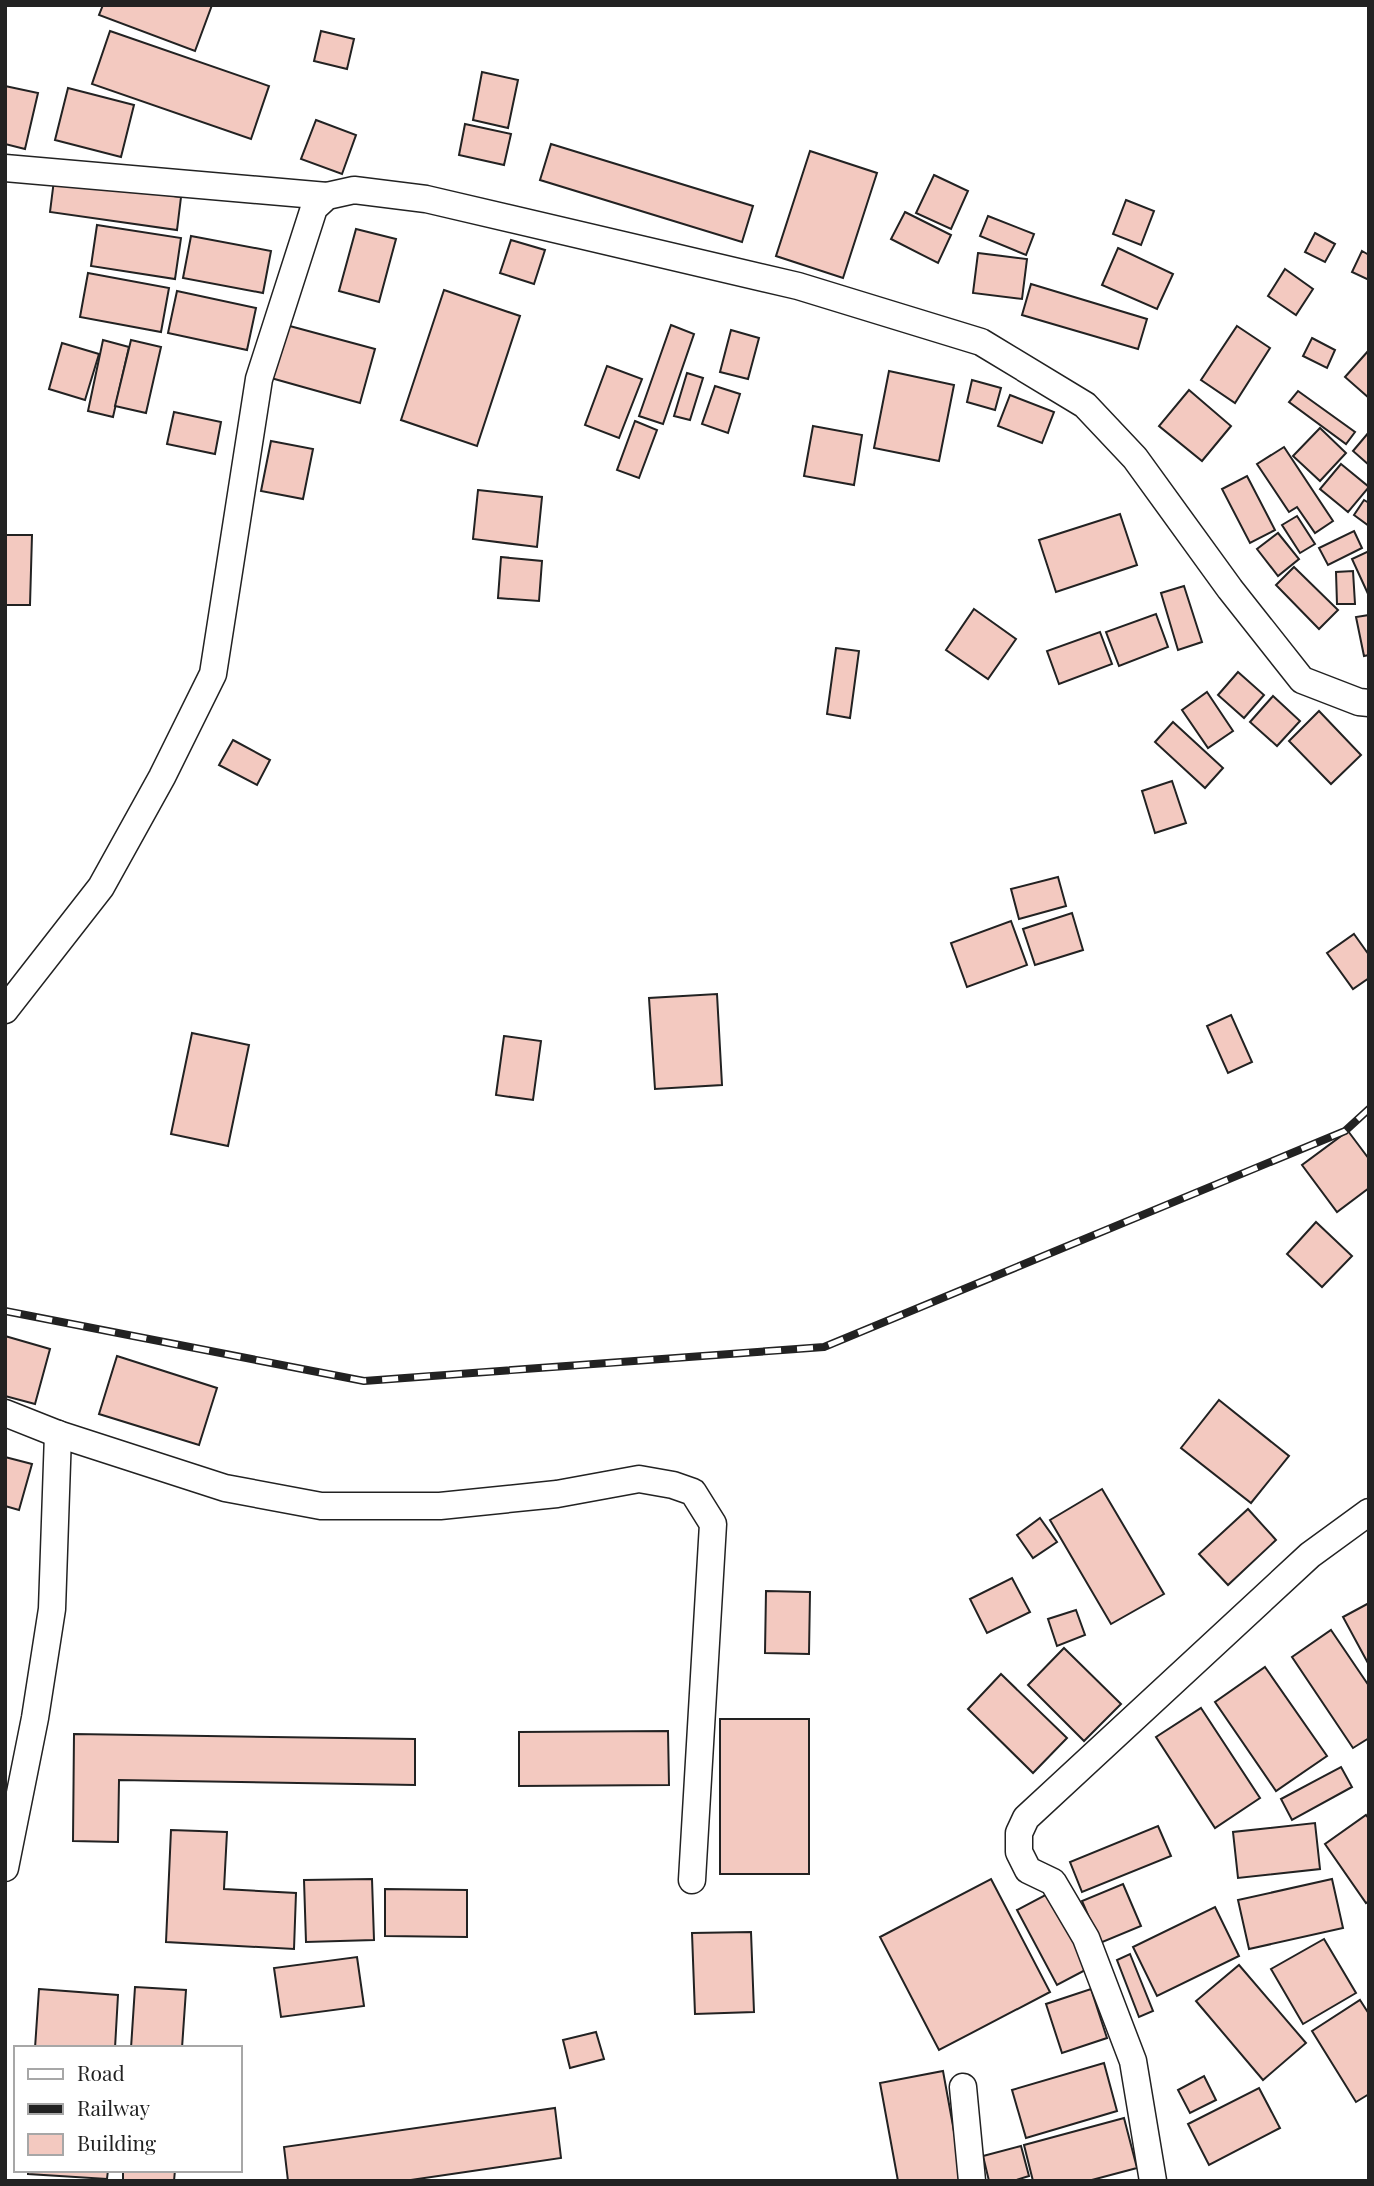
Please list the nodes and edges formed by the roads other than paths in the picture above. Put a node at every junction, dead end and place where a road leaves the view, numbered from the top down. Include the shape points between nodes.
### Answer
1 (5, 168) edge
2 (327, 196) junction
3 (1369, 703) edge
4 (5, 1010) edge
5 (5, 1413) edge
6 (58, 1434) junction
7 (1369, 1512) edge
8 (5, 1868) edge
9 (692, 1881) dead end
10 (963, 2087) dead end
11 (972, 2181) edge
12 (1153, 2181) edge

1 - 2 street
2 - 3 street via 354,190 426,199 798,286 981,342 1085,405 1135,458 1302,680
2 - 4 street via 314,208 259,379 213,674 101,887
5 - 6 street
6 - 8 street via 52,1609
6 - 9 street via 225,1488 321,1506 440,1506 557,1494 639,1479 693,1492 713,1524
7 - 12 street via 1300,1564 1026,1818 1019,1833 1019,1852 1028,1870 1053,1882 1086,1938 1133,2061
10 - 11 street

